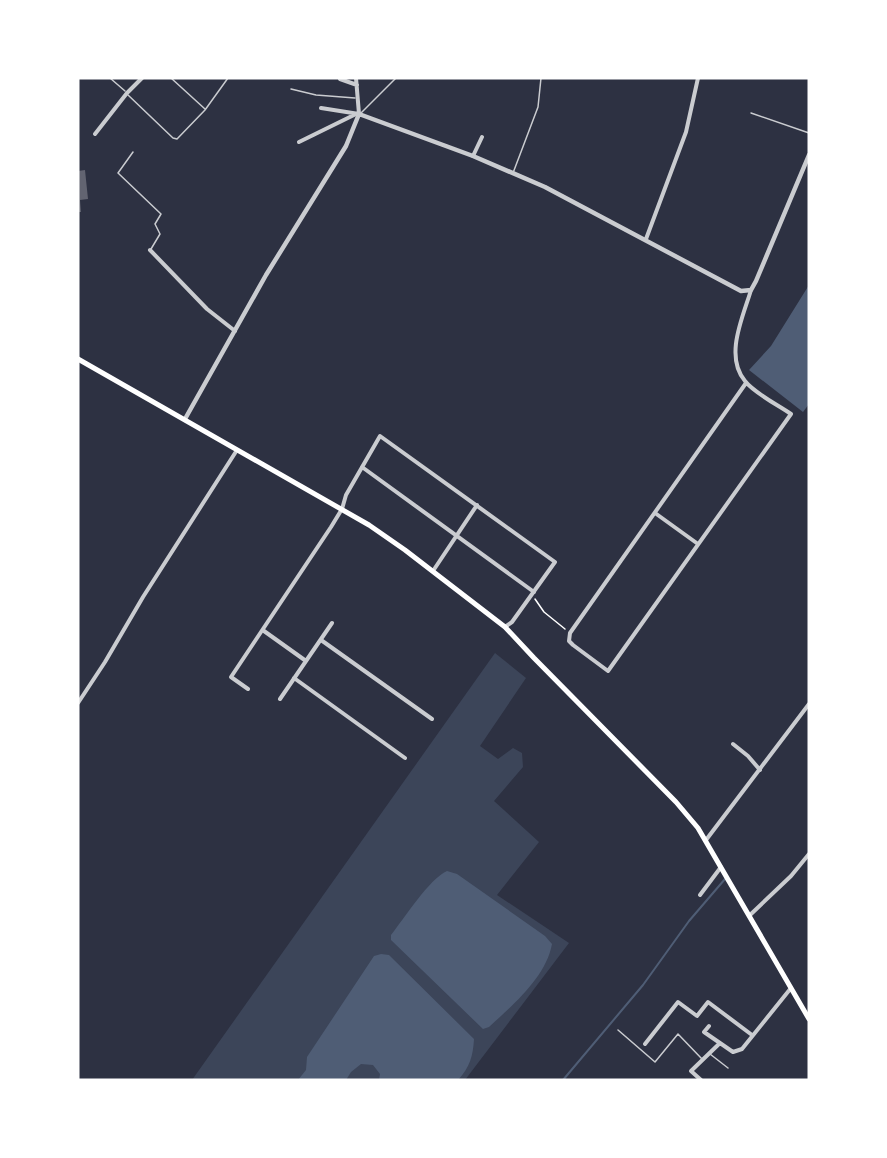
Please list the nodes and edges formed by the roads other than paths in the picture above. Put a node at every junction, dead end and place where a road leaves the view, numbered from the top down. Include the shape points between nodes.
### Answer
1 (110, 78) edge
2 (142, 78) edge
3 (171, 78) edge
4 (228, 78) edge
5 (356, 78) edge
6 (396, 78) edge
7 (541, 78) edge
8 (698, 78) edge
9 (340, 79) edge
10 (357, 86) junction
11 (291, 89) dead end
12 (127, 93) junction
13 (358, 98) junction
14 (321, 108) dead end
15 (205, 110) junction
16 (751, 113) dead end
17 (358, 114) junction
18 (809, 133) edge
19 (94, 134) dead end
20 (482, 137) dead end
21 (299, 142) dead end
22 (133, 152) dead end
23 (809, 155) edge
24 (473, 156) junction
25 (513, 173) junction
26 (646, 239) junction
27 (150, 250) joint
28 (751, 290) junction
29 (235, 331) junction
30 (78, 359) edge
31 (746, 383) junction
32 (185, 419) junction
33 (237, 450) junction
34 (362, 467) junction
35 (477, 505) junction
36 (342, 509) junction
37 (655, 513) junction
38 (456, 536) junction
39 (698, 544) junction
40 (433, 571) junction
41 (534, 592) junction
42 (332, 623) dead end
43 (505, 627) junction
44 (264, 631) junction
45 (321, 640) junction
46 (306, 661) junction
47 (294, 678) junction
48 (248, 689) dead end
49 (279, 699) dead end
50 (78, 703) edge
51 (809, 704) edge
52 (432, 719) dead end
53 (733, 744) dead end
54 (405, 758) dead end
55 (760, 770) junction
56 (706, 840) junction
57 (809, 854) edge
58 (721, 866) junction
59 (700, 895) dead end
60 (750, 915) junction
61 (791, 988) junction
62 (809, 1019) edge
63 (709, 1026) dead end
64 (618, 1030) dead end
65 (752, 1035) junction
66 (720, 1043) junction
67 (645, 1044) dead end
68 (710, 1054) junction
69 (703, 1060) junction
70 (728, 1068) dead end
71 (701, 1080) edge

1 - 12 lane
2 - 12 street
3 - 15 lane
4 - 15 lane
5 - 10 street
6 - 17 lane
7 - 25 lane via 538,107
8 - 26 street via 686,132
9 - 10 street
10 - 13 street
11 - 13 lane
12 - 15 lane via 177,139
12 - 19 street
13 - 17 street
14 - 17 street
16 - 18 lane
17 - 21 street
17 - 24 street
17 - 29 street via 346,146
20 - 24 street
22 - 27 lane via 118,173 161,214 155,224 160,234
23 - 28 street
24 - 25 street
25 - 26 street
26 - 28 street via 736,289
27 - 29 street via 207,309
28 - 31 street via 735,354
29 - 32 street
30 - 32 main road
31 - 37 street
31 - 39 street via 791,414
32 - 33 main road
33 - 36 main road
33 - 50 street
34 - 35 street via 380,436
34 - 36 street
34 - 38 street
35 - 38 street
35 - 41 street via 555,562
36 - 40 main road
36 - 44 street
37 - 39 street
37 - 39 street via 570,633 573,645 608,671
38 - 40 street
38 - 41 street
40 - 43 main road
41 - 43 street
42 - 45 street
43 - 56 main road via 676,802
44 - 46 street
44 - 48 street via 231,677
45 - 46 street
45 - 52 street
46 - 47 street
47 - 49 street
47 - 54 street
51 - 55 street
53 - 55 street
55 - 56 street
56 - 58 main road
57 - 60 street
58 - 59 street
58 - 60 main road
60 - 61 main road
61 - 62 main road
61 - 65 street
63 - 66 street via 704,1032
64 - 69 lane via 655,1062 678,1034
65 - 66 street via 742,1049 733,1052
65 - 67 street via 708,1002 697,1016 678,1002
66 - 68 street
68 - 69 street
68 - 70 lane
69 - 71 street via 691,1071

